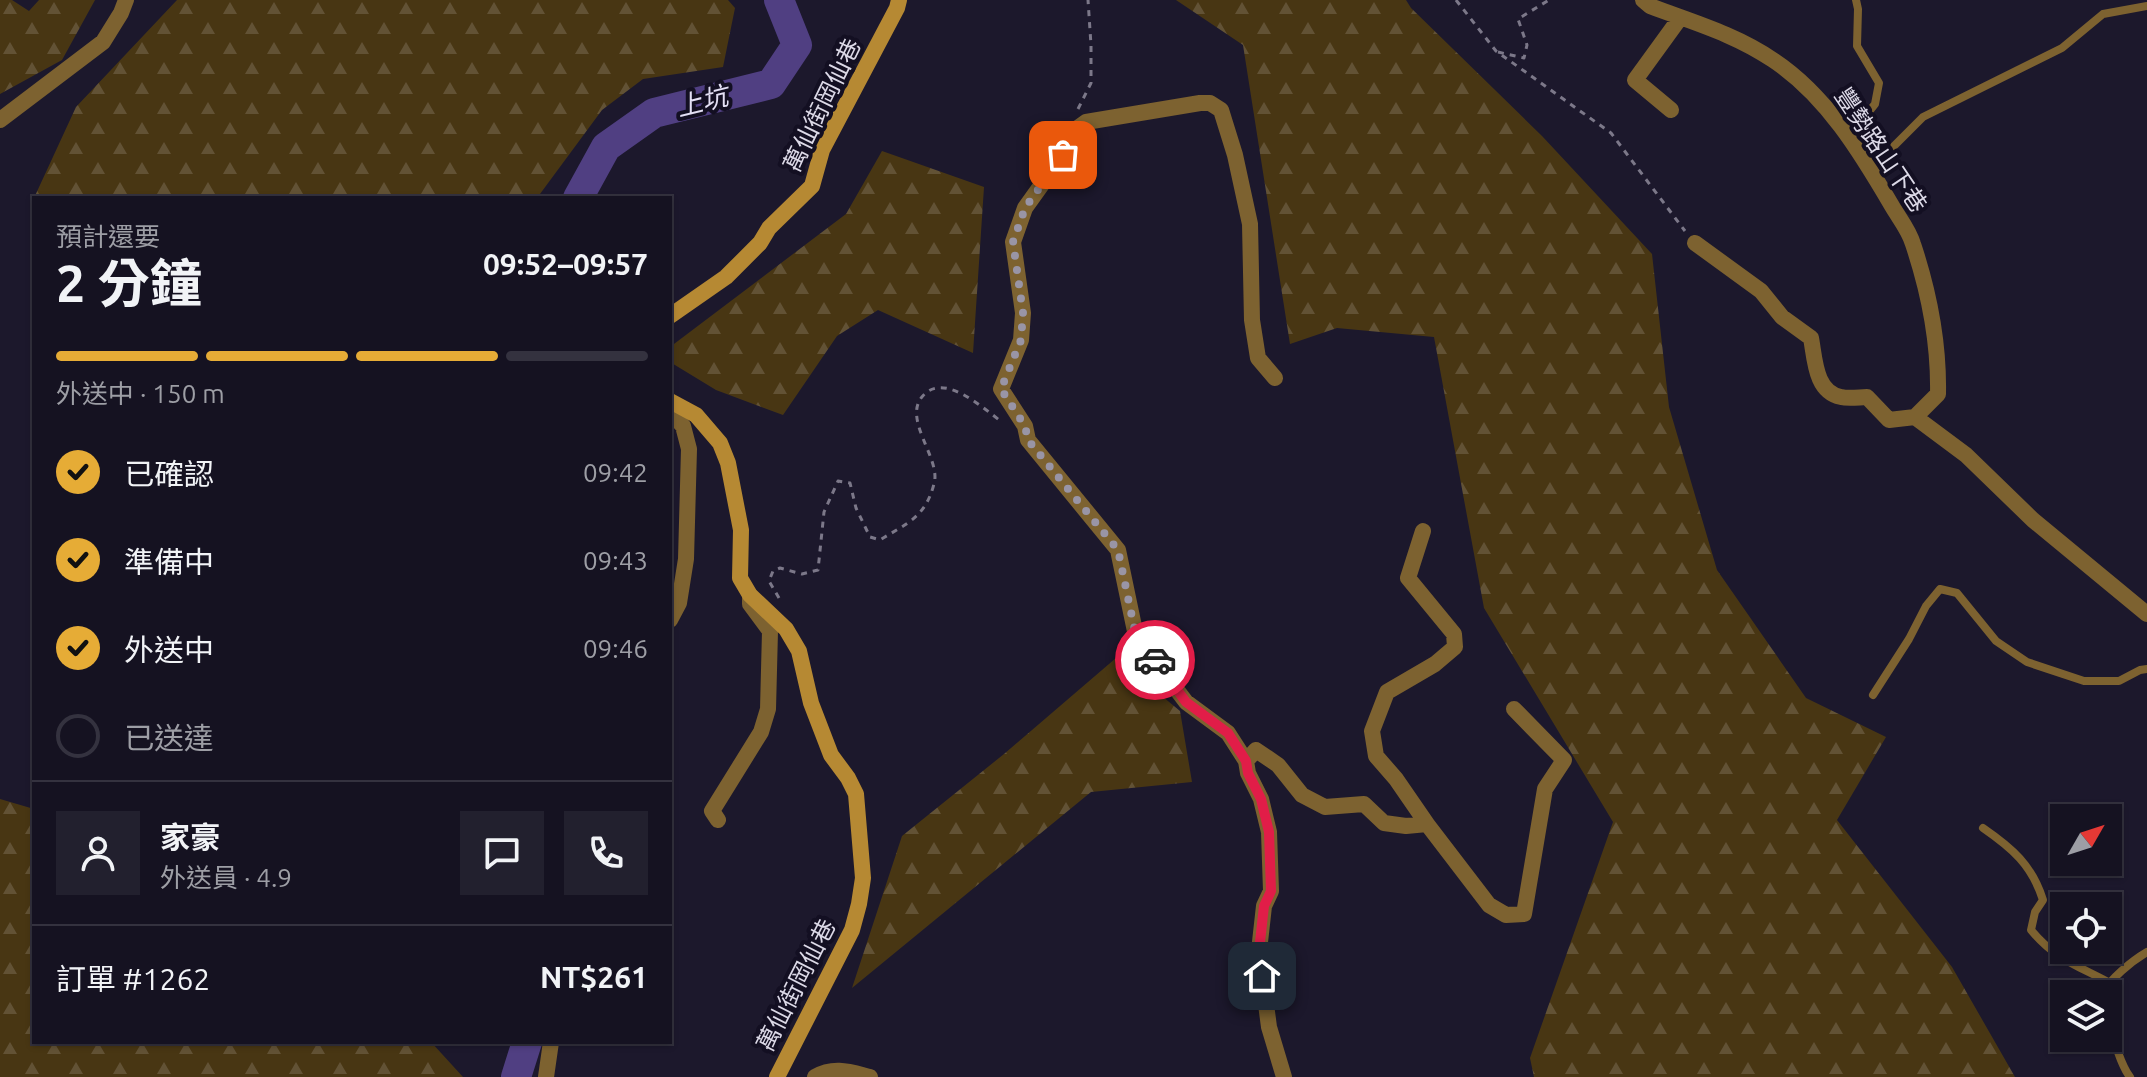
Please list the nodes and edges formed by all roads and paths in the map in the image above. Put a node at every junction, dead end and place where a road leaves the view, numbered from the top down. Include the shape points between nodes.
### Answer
1 (126, 0) edge
2 (899, 0) edge
3 (1088, 0) edge
4 (1456, 0) edge
5 (1549, 0) edge
6 (1643, 0) edge
7 (1856, 0) edge
8 (2147, 6) edge
9 (1680, 18) junction
10 (1496, 51) junction
11 (1671, 110) dead end
12 (0, 120) edge
13 (1072, 132) junction
14 (1848, 138) junction
15 (1871, 169) junction
16 (1695, 243) joint
17 (672, 315) edge
18 (1275, 378) dead end
19 (672, 402) edge
20 (672, 414) edge
21 (1915, 417) junction
22 (1003, 423) dead end
23 (1423, 531) dead end
24 (750, 595) junction
25 (2147, 614) edge
26 (672, 616) edge
27 (786, 629) junction
28 (2147, 669) edge
29 (1873, 695) dead end
30 (1514, 709) dead end
31 (1246, 761) junction
32 (718, 820) dead end
33 (1427, 824) junction
34 (1983, 828) dead end
35 (2147, 952) edge
36 (2104, 980) edge
37 (2113, 980) edge
38 (551, 1044) edge
39 (2117, 1052) edge
40 (546, 1077) edge
41 (777, 1077) edge
42 (815, 1077) edge
43 (870, 1077) edge
44 (1284, 1077) edge
45 (2130, 1077) edge

1 - 12 street via 103,42
2 - 17 street, 萬仙街岡仙巷 via 822,150 812,186 726,277
3 - 13 path via 1091,83
4 - 10 path
5 - 10 path via 1518,19 1527,45 1524,58
6 - 9 street, 豐勢路山下巷
7 - 14 lane via 1857,46 1879,83 1875,104
8 - 15 lane via 2103,14 2062,48 1923,117
9 - 11 street via 1635,80
9 - 14 street, 豐勢路山下巷 via 1732,36 1775,61 1818,98
10 - 16 path via 1611,133
13 - 18 street via 1086,122 1200,103 1221,110 1250,224 1258,358
13 - 31 street via 1063,155 1025,208 1013,242 1023,313 1021,340 1001,389 1028,440 1118,550 1136,636 1186,702 1228,733
14 - 15 street, 豐勢路山下巷
15 - 21 street, 豐勢路山下巷 via 1912,240 1931,312 1938,394
16 - 21 street via 1761,291 1782,317 1811,338 1821,382 1829,391 1841,397 1867,397 1889,420
19 - 24 street via 696,415 720,443 741,530 740,578
20 - 26 street via 683,426 689,449 686,559
21 - 25 street via 1966,455 2033,520
22 - 27 path via 953,388 931,389 920,398 919,431 935,482 920,515 880,540 870,537 850,483 838,481 824,512 818,570 802,574 780,568 769,581 791,620
23 - 33 street via 1408,578 1454,634 1455,647 1387,692 1372,731 1376,756
24 - 27 street, 萬仙街岡仙巷
24 - 32 street via 750,604 770,631 768,709 761,732 712,811
27 - 41 street, 萬仙街岡仙巷 via 799,651 831,755 856,794 863,878 852,930
28 - 29 lane via 2119,681 2084,681 2027,662 1996,641 1957,593 1940,589
30 - 33 street via 1564,760 1545,789 1524,914 1506,915 1489,905
31 - 33 street via 1256,750 1278,765 1302,795 1325,807 1364,804 1384,823
31 - 44 street via 1269,832 1271,891 1259,951 1269,1027
34 - 36 lane via 2009,846 2037,881 2043,900 2031,930 2062,960
35 - 37 lane
38 - 40 street
39 - 45 lane
42 - 43 street via 826,1071

